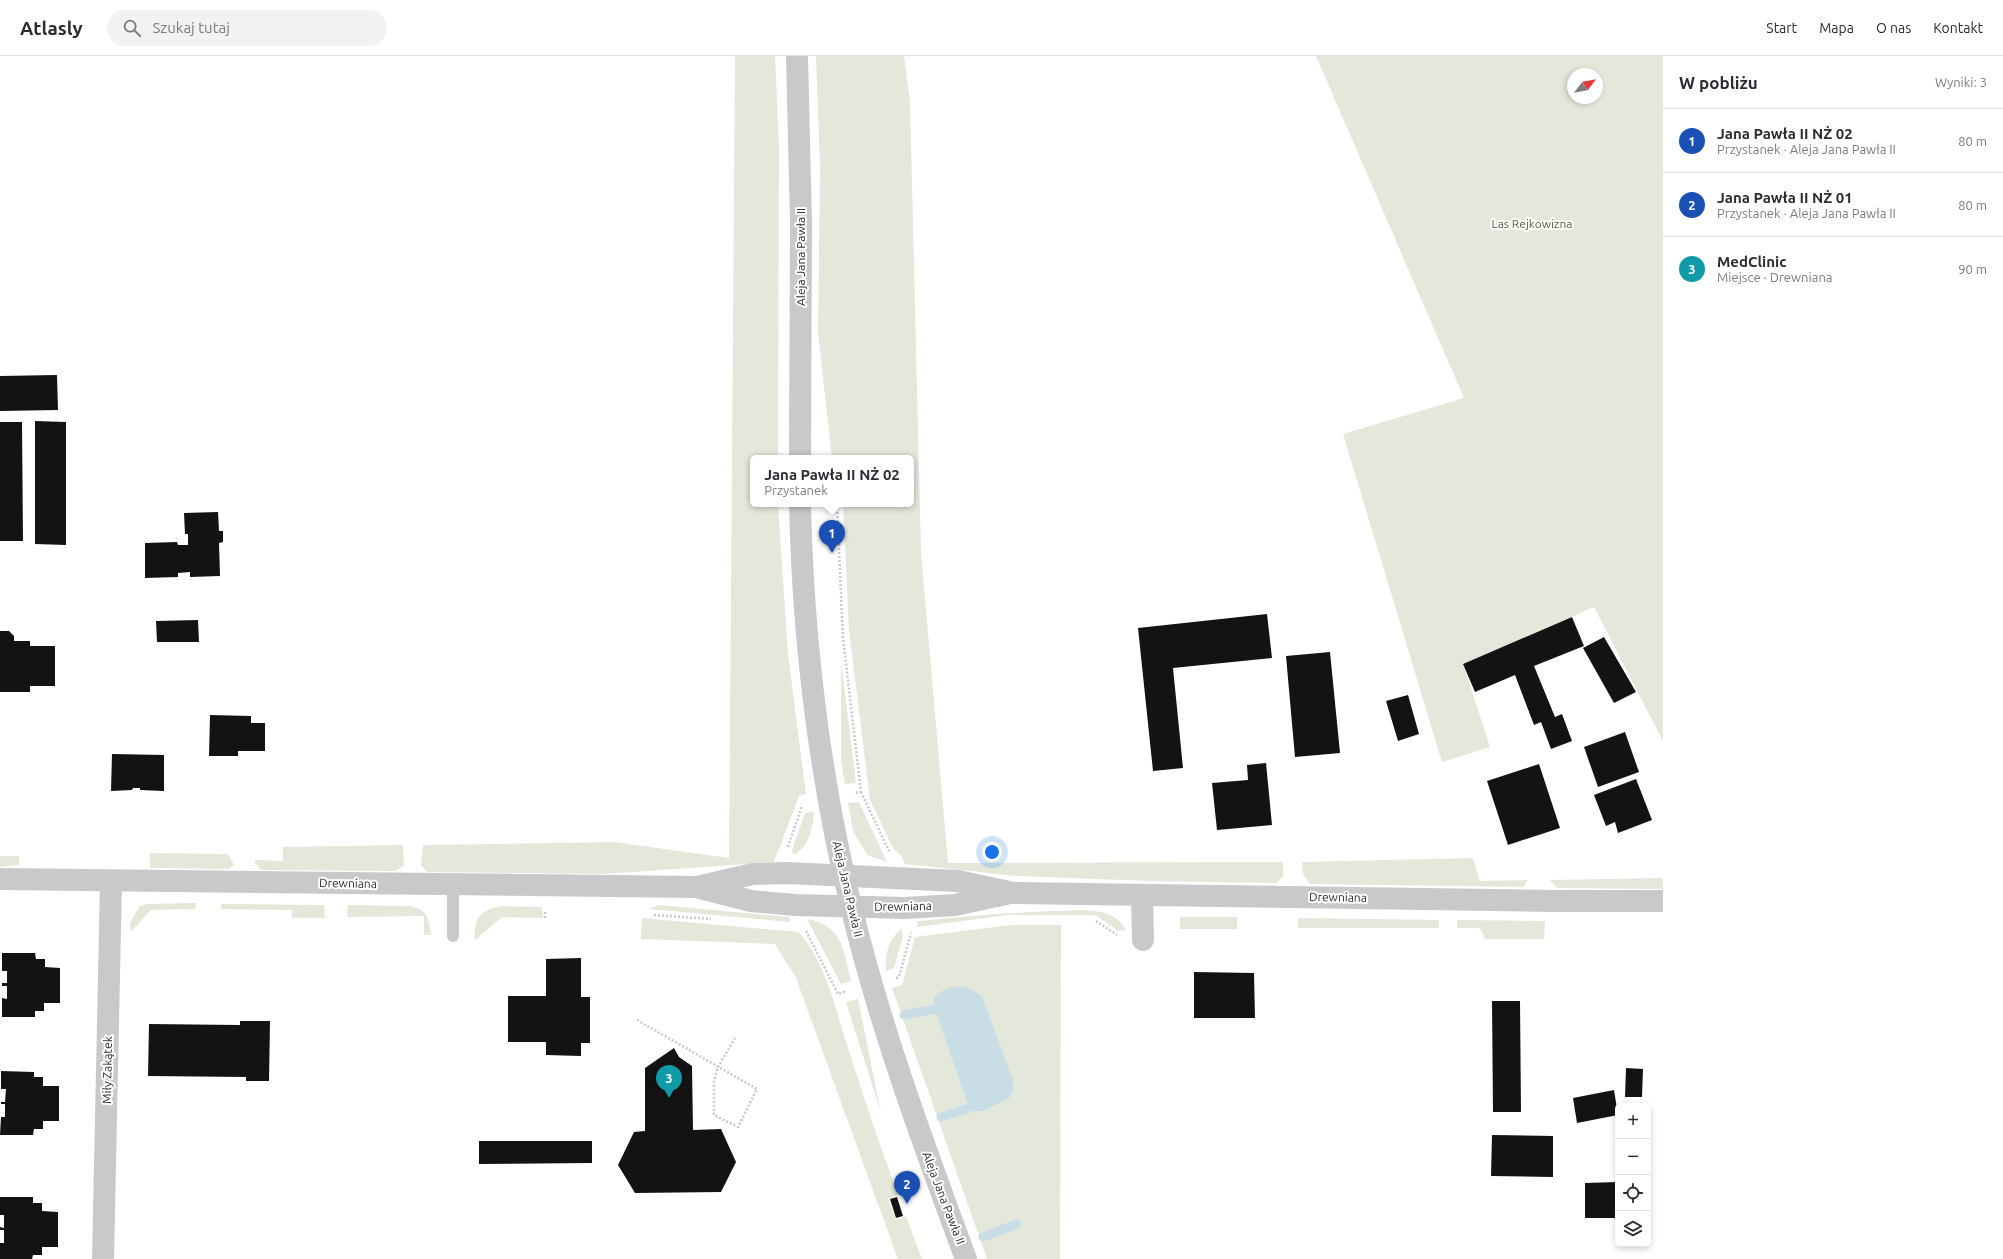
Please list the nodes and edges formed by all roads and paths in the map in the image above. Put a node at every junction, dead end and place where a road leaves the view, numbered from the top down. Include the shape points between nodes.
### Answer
1 (797, 56) edge
2 (800, 455) edge
3 (800, 507) edge
4 (837, 507) edge
5 (843, 638) dead end
6 (844, 874) junction
7 (0, 879) edge
8 (111, 881) junction
9 (453, 885) junction
10 (697, 887) junction
11 (1014, 893) junction
12 (1142, 896) junction
13 (1663, 901) edge
14 (851, 906) junction
15 (1094, 920) dead end
16 (911, 932) dead end
17 (919, 932) dead end
18 (453, 936) dead end
19 (1142, 940) joint
20 (637, 1020) dead end
21 (735, 1038) dead end
22 (718, 1068) junction
23 (103, 1259) edge
24 (966, 1259) edge

1 - 2 street, Aleja Jana Pawła II via 801,223
3 - 6 street, Aleja Jana Pawła II via 805,617 815,714 828,798
4 - 5 path
6 - 10 street, Drewniana via 753,874
6 - 11 street, Drewniana via 958,880
6 - 14 street, Aleja Jana Pawła II
7 - 8 street, Drewniana
8 - 9 street, Drewniana
8 - 23 street, Miły Zakątek
9 - 10 street, Drewniana
9 - 18 lane
10 - 14 street, Drewniana via 751,901
11 - 12 street, Drewniana
11 - 14 street, Drewniana via 955,905 905,908
12 - 13 street, Drewniana
12 - 19 street
14 - 24 street, Aleja Jana Pawła II via 872,985 919,1134
15 - 19 path via 1126,940
16 - 17 path
20 - 22 path
21 - 22 path
22 - 22 path via 758,1089 738,1127 714,1115 714,1081

